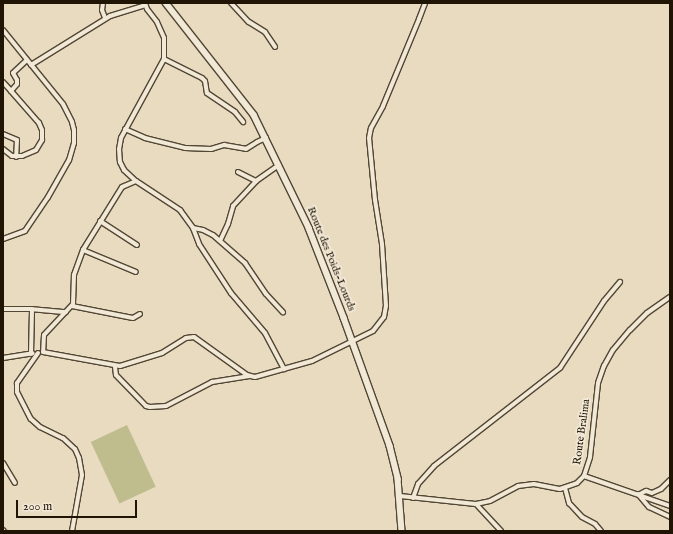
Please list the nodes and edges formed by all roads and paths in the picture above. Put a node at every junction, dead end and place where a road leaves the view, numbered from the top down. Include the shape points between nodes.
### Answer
1 (103, 3) edge
2 (166, 3) edge
3 (231, 3) edge
4 (424, 3) edge
5 (145, 4) edge
6 (105, 18) junction
7 (3, 30) edge
8 (275, 47) dead end
9 (164, 58) junction
10 (27, 60) junction
11 (31, 65) junction
12 (3, 82) edge
13 (11, 91) junction
14 (243, 122) dead end
15 (125, 129) junction
16 (3, 134) edge
17 (266, 138) junction
18 (3, 150) edge
19 (16, 157) junction
20 (279, 165) junction
21 (238, 172) dead end
22 (136, 181) junction
23 (256, 181) junction
24 (100, 221) junction
25 (193, 228) junction
26 (3, 239) edge
27 (220, 241) junction
28 (137, 245) dead end
29 (83, 250) junction
30 (136, 272) dead end
31 (620, 282) dead end
32 (670, 297) edge
33 (72, 306) junction
34 (3, 309) edge
35 (32, 309) junction
36 (66, 312) junction
37 (283, 312) dead end
38 (140, 314) dead end
39 (352, 340) junction
40 (43, 352) junction
41 (38, 353) junction
42 (31, 354) junction
43 (3, 358) edge
44 (115, 367) junction
45 (284, 369) junction
46 (250, 376) junction
47 (3, 463) edge
48 (584, 476) junction
49 (670, 480) edge
50 (15, 483) dead end
51 (565, 488) junction
52 (639, 494) junction
53 (400, 496) junction
54 (413, 498) junction
55 (476, 504) junction
56 (670, 506) edge
57 (670, 518) edge
58 (72, 531) edge
59 (402, 531) edge
60 (500, 531) edge
61 (601, 531) edge

1 - 6 street
2 - 17 street, Route des Poids-Lourds via 245,103
3 - 8 street via 248,22 265,32
4 - 39 street via 370,134 383,263 385,311 376,328
5 - 6 street
5 - 9 street via 164,38
6 - 11 street
7 - 10 street
9 - 14 street via 202,78 207,93 235,112
9 - 15 street
10 - 11 street
10 - 13 street via 13,73 17,84
11 - 26 street via 66,109 74,126 74,143 69,160 27,228 22,233
12 - 13 street
13 - 19 street via 42,130 42,140 36,150
15 - 17 street via 145,138 185,148 211,149 224,145 246,149
15 - 22 street via 119,143 120,162 124,170
16 - 19 street via 17,140
17 - 20 street, Route des Poids-Lourds
18 - 19 street
20 - 23 street
20 - 39 street, Route des Poids-Lourds via 316,244
21 - 23 street
22 - 24 street via 122,187
22 - 25 street via 176,207
23 - 27 street via 232,206 228,224
24 - 28 street
24 - 29 street
25 - 27 street via 208,232
25 - 45 street via 205,254 236,301 263,329
27 - 37 street via 244,263 266,294
29 - 30 street
29 - 33 street via 74,275
31 - 54 street via 604,301 560,368 434,466 418,484
32 - 48 street, Route Bralima via 647,313 630,330 613,350 604,366 598,383 590,457
33 - 36 street
33 - 38 street via 133,318
34 - 35 street
35 - 36 street
35 - 42 street
36 - 40 street via 44,335
39 - 45 street via 316,359
39 - 53 street, Route des Poids-Lourds via 390,446
40 - 41 street
40 - 44 street
41 - 42 street
41 - 58 street via 17,383 17,392 31,419 63,438 75,449 79,458 82,475
42 - 43 street
44 - 46 street via 162,353 186,338 194,337
44 - 46 street via 116,375 146,406 150,407 166,406 212,382
45 - 46 street
47 - 50 street
48 - 51 street, Route Bralima via 577,483
48 - 52 street
49 - 52 street via 663,488 653,493 647,491
51 - 55 street via 534,484 518,486 490,501
51 - 61 street via 569,503
52 - 56 street
52 - 57 street via 649,508
53 - 54 street
53 - 59 street, Route des Poids-Lourds
54 - 55 street
55 - 60 street

